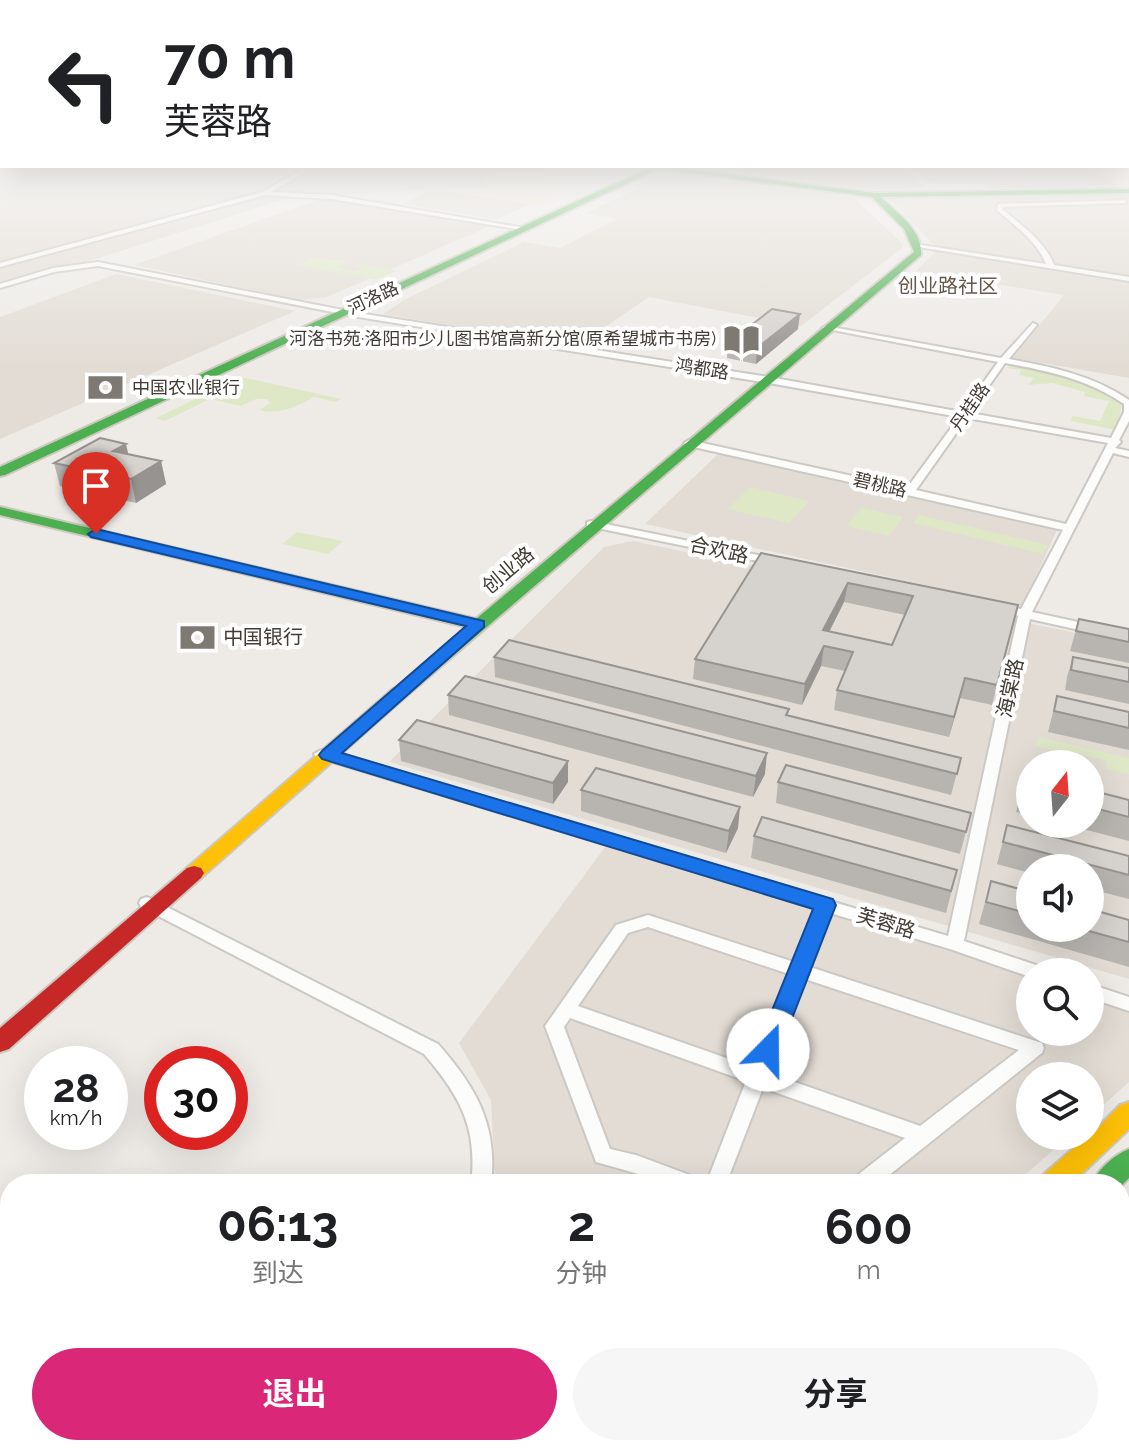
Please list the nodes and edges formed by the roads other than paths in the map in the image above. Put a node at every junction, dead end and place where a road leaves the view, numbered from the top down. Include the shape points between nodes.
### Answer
1 (125, 231) edge
2 (511, 231) edge
3 (907, 231) edge
4 (1023, 231) edge
5 (917, 246) junction
6 (0, 265) edge
7 (1051, 267) junction
8 (1129, 279) edge
9 (0, 286) edge
10 (337, 312) junction
11 (1033, 325) dead end
12 (828, 328) junction
13 (1005, 358) junction
14 (767, 380) junction
15 (1129, 412) edge
16 (966, 413) junction
17 (691, 443) junction
18 (1114, 446) junction
19 (1129, 454) edge
20 (0, 461) edge
21 (0, 472) edge
22 (910, 492) junction
23 (0, 511) edge
24 (0, 521) edge
25 (594, 524) junction
26 (1071, 528) junction
27 (796, 566) edge
28 (995, 608) edge
29 (1025, 614) junction
30 (470, 627) junction
31 (1129, 637) edge
32 (324, 754) junction
33 (151, 905) junction
34 (825, 905) junction
35 (955, 944) junction
36 (1016, 965) edge
37 (798, 973) junction
38 (1104, 996) edge
39 (1129, 1004) edge
40 (565, 1009) junction
41 (0, 1030) edge
42 (0, 1042) edge
43 (758, 1076) junction
44 (1129, 1113) edge
45 (923, 1136) junction
46 (481, 1174) edge
47 (662, 1174) edge
48 (720, 1174) edge
49 (875, 1174) edge
50 (1064, 1174) edge

1 - 6 street
2 - 10 street, 河洛路
3 - 5 street
4 - 7 street
5 - 7 street
5 - 12 street, 创业路 via 918,253
7 - 8 street
9 - 10 street, 鸿都路 via 53,270 98,264
10 - 14 street, 鸿都路
10 - 20 street, 河洛路
10 - 21 street, 河洛路
11 - 13 street, 丹桂路
12 - 13 street, 海棠路
12 - 14 street, 创业路
13 - 15 street, 海棠路 via 1091,381 1128,403
13 - 16 street, 丹桂路
14 - 16 street, 鸿都路
14 - 17 street, 创业路
15 - 18 street, 海棠路
16 - 18 street, 鸿都路
16 - 22 street, 丹桂路
17 - 22 street, 碧桃路
17 - 25 street, 创业路
18 - 19 street
18 - 26 street, 海棠路
22 - 26 street, 碧桃路
23 - 30 street
24 - 30 street
25 - 27 street, 合欢路
25 - 30 street, 创业路
26 - 29 street, 海棠路
28 - 29 street
29 - 31 street
29 - 35 street, 海棠路
30 - 32 street, 创业路
32 - 33 street, 创业路
32 - 34 street, 芙蓉路
33 - 41 street, 创业路
33 - 42 street, 创业路
33 - 46 street via 431,1049 457,1077 480,1121
34 - 35 street, 芙蓉路
34 - 37 street
35 - 36 street, 芙蓉路
37 - 40 street via 648,921 622,929
37 - 43 street
37 - 45 street via 1035,1048
38 - 39 street
40 - 43 street
40 - 47 street via 554,1026 603,1156
43 - 45 street
43 - 48 street
44 - 50 street
45 - 49 street

